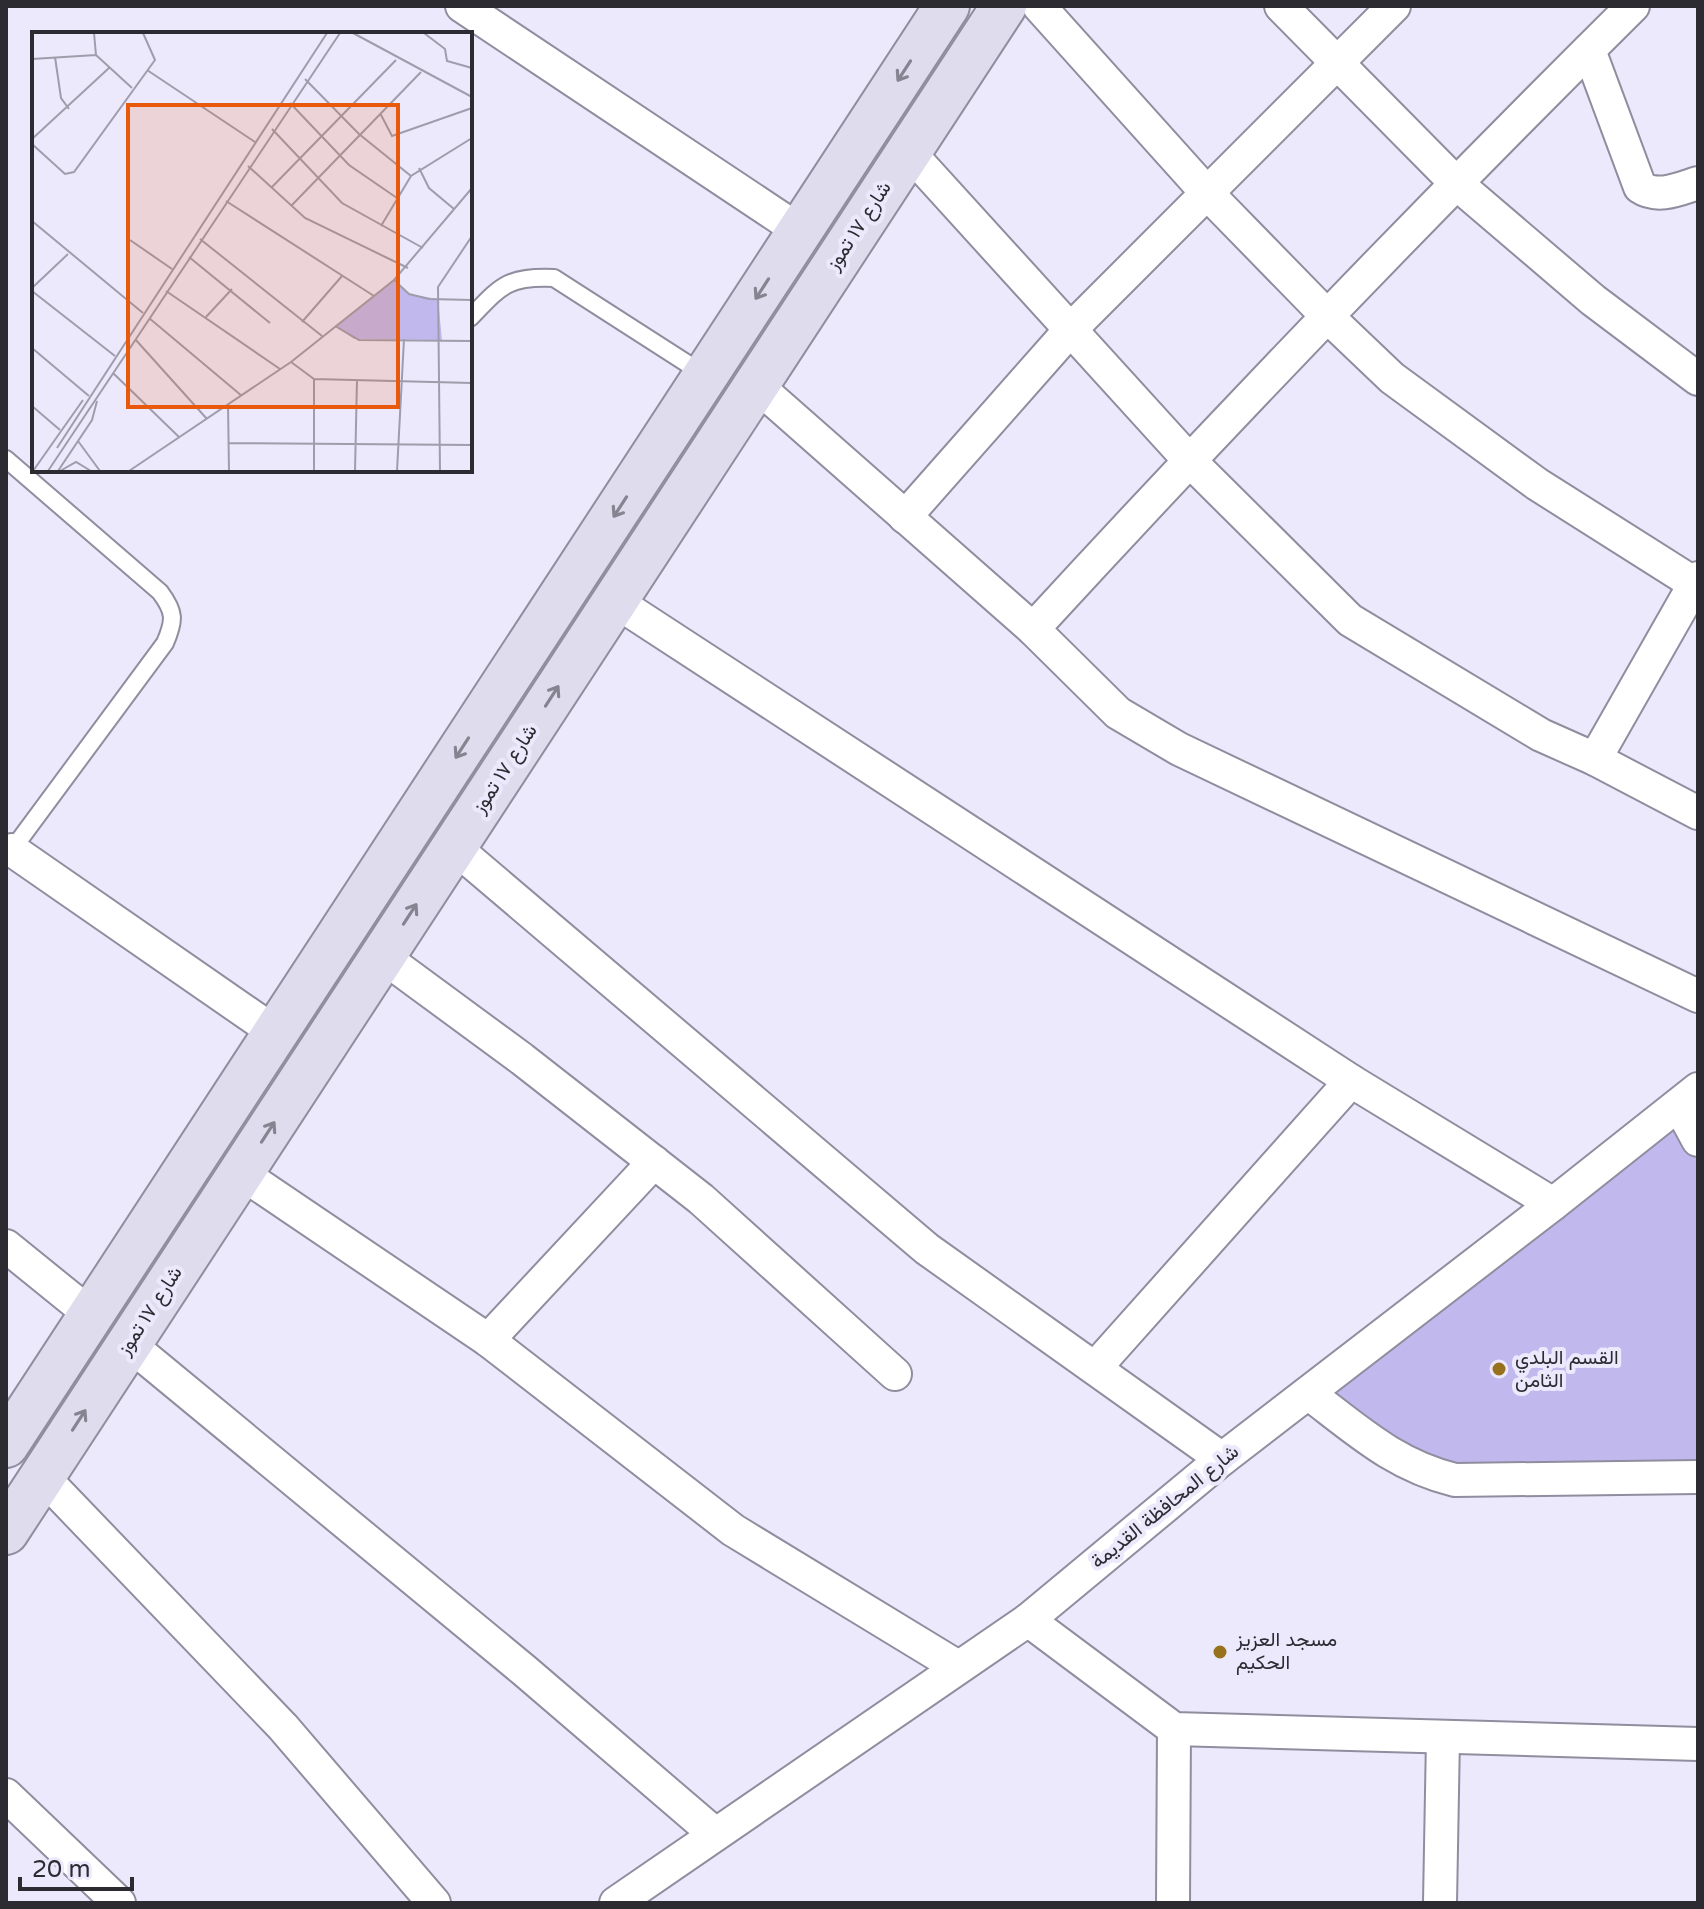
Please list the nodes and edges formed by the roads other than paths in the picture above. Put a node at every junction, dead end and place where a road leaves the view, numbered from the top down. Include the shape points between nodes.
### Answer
1 (462, 6) edge
2 (947, 6) edge
3 (1004, 6) edge
4 (1039, 6) edge
5 (1281, 6) edge
6 (1394, 6) edge
7 (1633, 6) edge
8 (1589, 50) junction
9 (1336, 63) junction
10 (908, 151) junction
11 (1456, 183) junction
12 (1698, 183) edge
13 (1207, 193) junction
14 (800, 231) junction
15 (472, 316) edge
16 (1328, 317) junction
17 (1071, 329) junction
18 (706, 376) junction
19 (1698, 379) edge
20 (756, 385) junction
21 (6, 459) edge
22 (1189, 460) junction
23 (905, 517) junction
24 (1696, 581) edge
25 (615, 601) junction
26 (1033, 629) junction
27 (1595, 759) junction
28 (1698, 813) edge
29 (454, 847) junction
30 (9, 854) edge
31 (382, 956) junction
32 (1698, 996) edge
33 (276, 1033) junction
34 (1351, 1081) junction
35 (1688, 1097) edge
36 (1698, 1140) edge
37 (654, 1162) junction
38 (241, 1173) junction
39 (1553, 1204) junction
40 (6, 1246) edge
41 (90, 1314) junction
42 (488, 1340) junction
43 (129, 1344) junction
44 (1095, 1368) junction
45 (895, 1374) dead end
46 (1308, 1393) junction
47 (6, 1445) edge
48 (1222, 1459) junction
49 (42, 1476) junction
50 (1698, 1477) edge
51 (6, 1532) edge
52 (1028, 1620) junction
53 (958, 1667) junction
54 (1174, 1729) junction
55 (1443, 1737) junction
56 (1698, 1744) edge
57 (6, 1795) edge
58 (715, 1834) junction
59 (624, 1900) edge
60 (119, 1903) edge
61 (434, 1903) edge
62 (1173, 1903) edge
63 (1440, 1903) edge

1 - 14 street
2 -> 14 main road
3 - 10 main road, شارع ١٧ تموز
4 - 13 street
5 - 9 street
6 - 9 street
7 - 8 street
8 - 11 street
8 - 12 street via 1640,187 1665,193
9 - 11 street
9 - 13 street
10 - 17 street
10 - 20 main road, شارع ١٧ تموز
11 - 16 street
11 - 19 street via 1593,300
13 - 16 street
13 - 17 street
14 -> 18 main road
15 - 18 lane via 500,288 526,277 554,278
16 - 22 street
16 - 24 street via 1392,378 1537,484
17 - 22 street
17 - 23 street
18 -> 33 main road
20 - 23 street
20 - 25 main road, شارع ١٧ تموز
21 - 30 lane via 172,608 165,643
22 - 26 street
22 - 27 street via 1350,620 1541,735
23 - 26 street
24 - 27 street
29 -> 25 main road, شارع ١٧ تموز
25 - 34 street
26 - 32 street via 1118,713 1179,749
27 - 28 street
31 -> 29 main road, شارع ١٧ تموز
29 - 44 street via 927,1249
30 - 33 street
31 - 37 street
38 -> 31 main road, شارع ١٧ تموز
33 - 41 main road
34 - 39 street
34 - 44 street
35 - 36 street
35 - 39 street, شارع المحافظة القديمة
37 - 42 street
37 - 45 street
38 - 42 street
38 - 43 main road, شارع ١٧ تموز
39 - 46 street, شارع المحافظة القديمة
40 - 41 street
41 - 47 main road
42 - 53 street via 733,1530
49 -> 43 main road, شارع ١٧ تموز
43 - 58 street
44 - 48 street
46 - 48 street, شارع المحافظة القديمة
46 - 50 street via 1402,1462 1455,1480
48 - 52 street, شارع المحافظة القديمة
49 - 51 main road, شارع ١٧ تموز
49 - 61 street via 283,1727
52 - 53 street, شارع المحافظة القديمة
52 - 54 street
53 - 58 street, شارع المحافظة القديمة
54 - 55 street
54 - 62 street
55 - 56 street
55 - 63 street
57 - 60 street
58 - 59 street, شارع المحافظة القديمة

